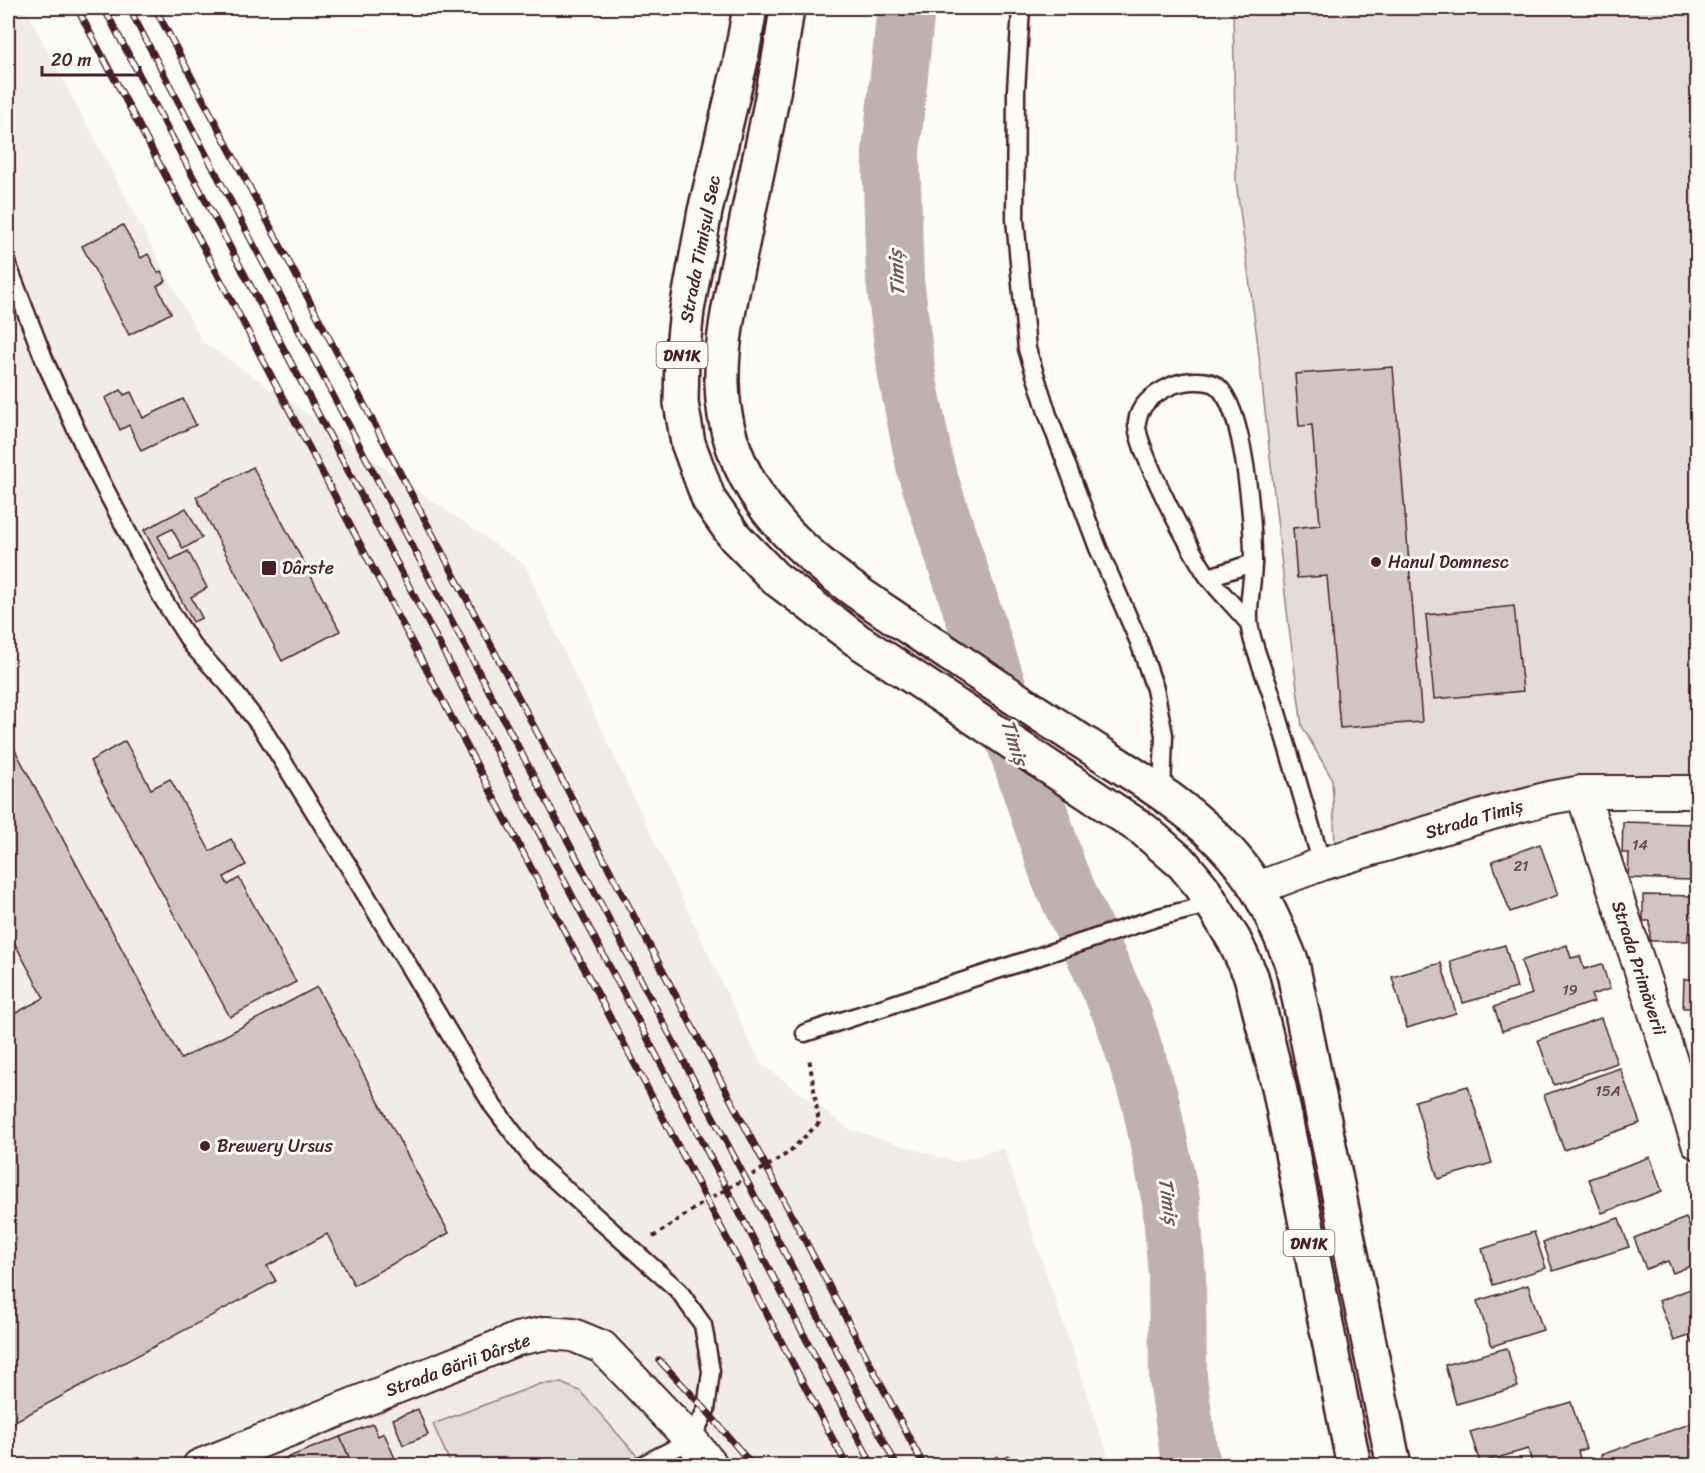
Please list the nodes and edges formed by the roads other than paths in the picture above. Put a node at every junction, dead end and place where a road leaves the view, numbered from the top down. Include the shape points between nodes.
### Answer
1 (750, 8) edge
2 (787, 8) edge
3 (1021, 8) edge
4 (8, 266) edge
5 (1253, 563) junction
6 (1209, 578) junction
7 (1248, 622) junction
8 (1582, 792) junction
9 (1698, 792) edge
10 (1162, 793) junction
11 (1322, 864) junction
12 (1258, 888) junction
13 (1212, 904) junction
14 (805, 1033) road end
15 (1694, 1126) edge
16 (691, 1440) junction
17 (199, 1466) edge
18 (640, 1466) edge
19 (712, 1466) edge
20 (1354, 1466) edge
21 (1394, 1466) edge

1 - 13 highway, Strada Timișul Sec / DN1K via 705,211 681,357 681,403 688,442 708,500 735,537 775,578 857,640 1144,830 1183,864
2 - 10 highway, DN1K via 771,111 730,305 722,384 728,433 744,472 764,507 790,538 858,594
3 - 10 lane via 1015,219 1027,349 1048,416 1155,689 1164,735
4 - 16 lane via 46,364 93,466 161,596 192,645 262,728 493,1106 536,1163 679,1291 703,1325 711,1371 706,1410
5 - 6 lane
5 - 6 lane via 1245,468 1226,396 1215,384 1176,384 1157,392 1143,406 1136,423 1143,452
5 - 7 lane
6 - 7 lane
7 - 11 lane
8 - 9 street, Strada Timiș
8 - 11 street, Strada Timiș via 1496,812
8 - 15 street, Strada Primăverii
10 - 12 highway, DN1K via 1225,847
11 - 12 street, Strada Timiș
12 - 21 highway, DN1K via 1292,963
13 - 14 lane via 1159,917
13 - 20 highway, DN1K via 1251,976 1264,1021
16 - 17 street, Strada Gării Dârste via 602,1347 573,1335 546,1333 517,1339
16 - 18 lane
16 - 19 street, Strada Gării Dârste

